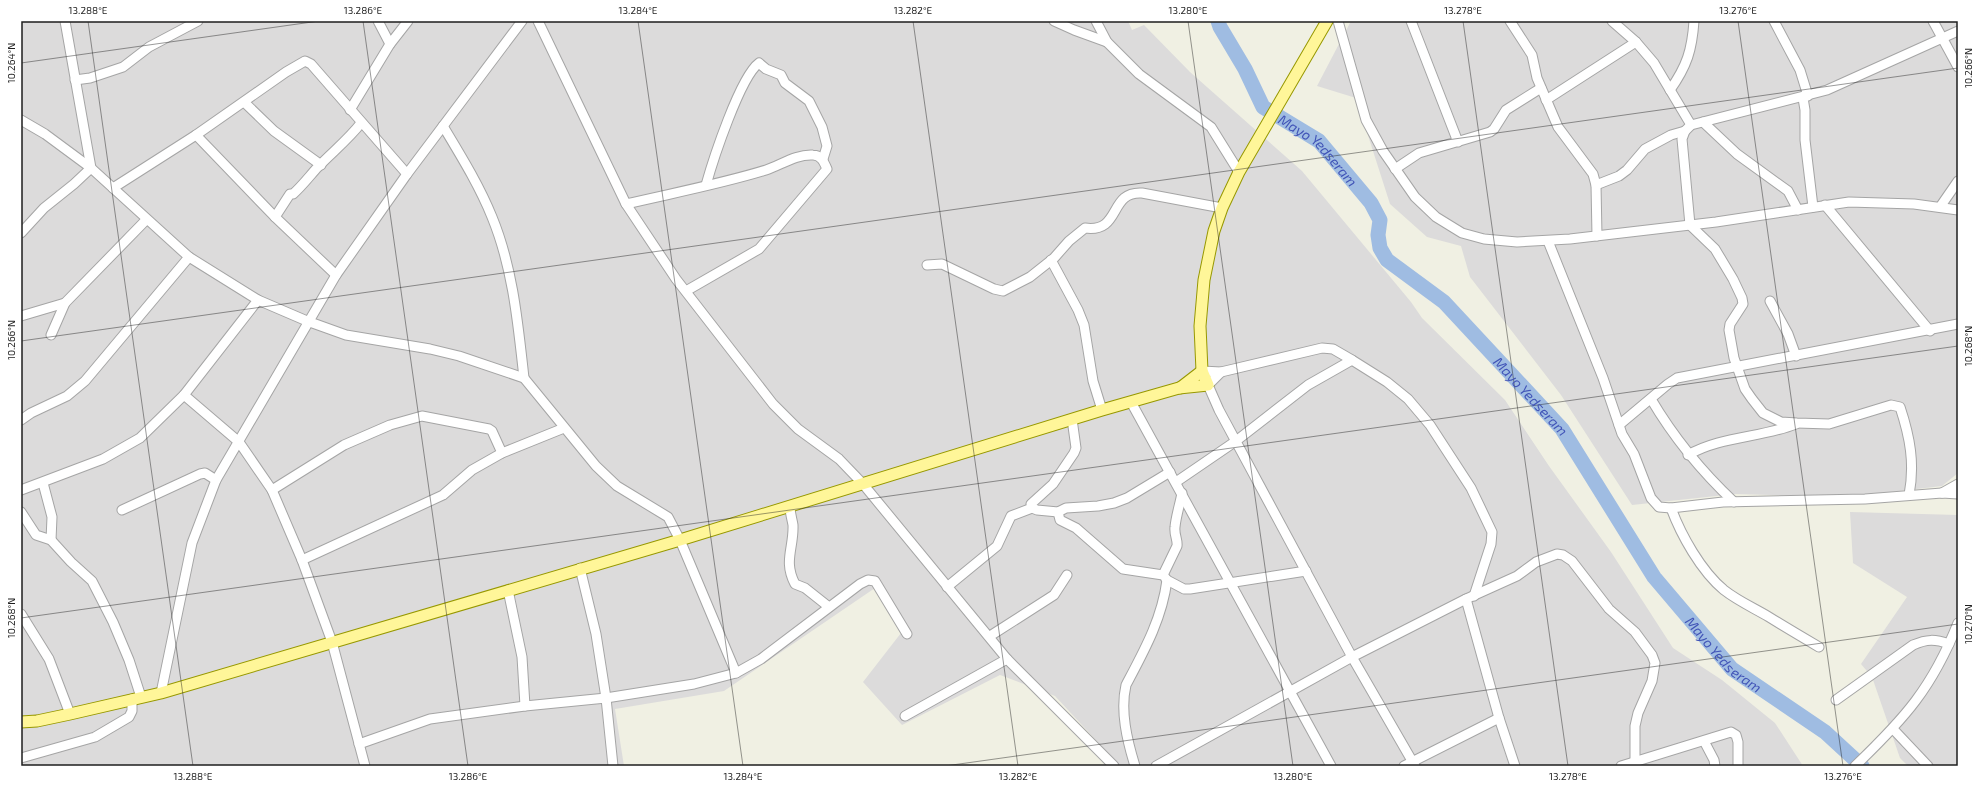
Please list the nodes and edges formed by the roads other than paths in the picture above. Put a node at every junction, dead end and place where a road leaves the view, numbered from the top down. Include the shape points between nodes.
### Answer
1 (64, 21) edge
2 (198, 21) edge
3 (378, 21) edge
4 (408, 21) edge
5 (522, 21) edge
6 (538, 21) edge
7 (1054, 21) edge
8 (1096, 21) edge
9 (1327, 21) edge
10 (1338, 21) edge
11 (1411, 21) edge
12 (1510, 21) edge
13 (1612, 21) edge
14 (1694, 21) edge
15 (1774, 21) edge
16 (1933, 21) edge
17 (1958, 31) edge
18 (1942, 39) junction
19 (1107, 42) junction
20 (1636, 42) junction
21 (390, 44) junction
22 (1958, 67) edge
23 (75, 80) junction
24 (1541, 88) junction
25 (1670, 90) junction
26 (1805, 97) junction
27 (1546, 100) junction
28 (244, 102) junction
29 (350, 110) junction
30 (21, 120) edge
31 (1703, 122) junction
32 (361, 123) junction
33 (443, 126) junction
34 (1688, 128) junction
35 (196, 135) junction
36 (1458, 142) junction
37 (823, 159) junction
38 (321, 165) junction
39 (91, 168) junction
40 (1395, 168) junction
41 (1239, 172) junction
42 (407, 174) junction
43 (1958, 181) edge
44 (706, 185) junction
45 (1596, 185) junction
46 (113, 188) junction
47 (626, 204) junction
48 (1825, 205) junction
49 (1813, 207) junction
50 (1940, 207) junction
51 (1222, 208) junction
52 (1798, 210) junction
53 (1958, 210) edge
54 (275, 217) junction
55 (146, 220) junction
56 (1690, 225) junction
57 (21, 233) edge
58 (1597, 236) junction
59 (1548, 241) junction
60 (189, 257) junction
61 (1051, 260) junction
62 (928, 265) dead end
63 (336, 275) junction
64 (686, 292) junction
65 (258, 300) junction
66 (1770, 301) dead end
67 (65, 303) junction
68 (21, 316) edge
69 (307, 321) junction
70 (1958, 324) edge
71 (1930, 330) junction
72 (51, 335) dead end
73 (1796, 356) junction
74 (1352, 360) junction
75 (1738, 367) junction
76 (1202, 371) junction
77 (1220, 372) junction
78 (524, 378) junction
79 (1208, 385) junction
80 (1179, 388) junction
81 (184, 395) junction
82 (1651, 399) junction
83 (1131, 402) junction
84 (1102, 410) junction
85 (1072, 419) junction
86 (21, 420) edge
87 (1797, 423) junction
88 (1619, 425) junction
89 (564, 428) junction
90 (1236, 441) junction
91 (239, 442) junction
92 (502, 453) junction
93 (1688, 455) junction
94 (1170, 472) junction
95 (216, 480) junction
96 (1176, 482) junction
97 (43, 483) junction
98 (863, 484) junction
99 (1958, 484) edge
100 (21, 490) edge
101 (272, 490) junction
102 (1182, 493) junction
103 (1942, 493) junction
104 (1958, 494) edge
105 (1909, 495) junction
106 (1734, 502) junction
107 (790, 507) junction
108 (1032, 508) junction
109 (1671, 508) junction
110 (122, 510) dead end
111 (21, 512) edge
112 (1058, 512) junction
113 (51, 540) junction
114 (680, 540) junction
115 (302, 560) junction
116 (580, 568) junction
117 (1306, 571) junction
118 (1067, 575) dead end
119 (1165, 578) junction
120 (1232, 584) junction
121 (947, 587) junction
122 (508, 590) junction
123 (1470, 597) junction
124 (829, 608) junction
125 (21, 614) edge
126 (1957, 627) edge
127 (906, 634) dead end
128 (990, 636) junction
129 (332, 642) junction
130 (1949, 644) junction
131 (1819, 647) dead end
132 (1352, 657) junction
133 (1007, 659) junction
134 (736, 673) junction
135 (1290, 692) junction
136 (161, 693) junction
137 (137, 698) junction
138 (606, 698) junction
139 (1836, 700) dead end
140 (525, 706) junction
141 (70, 714) junction
142 (905, 716) dead end
143 (1498, 718) junction
144 (21, 722) edge
145 (1893, 729) junction
146 (1704, 741) junction
147 (359, 744) junction
148 (21, 758) edge
149 (1635, 761) junction
150 (1410, 765) edge
151 (365, 766) edge
152 (613, 766) edge
153 (1114, 766) edge
154 (1135, 766) edge
155 (1156, 766) edge
156 (1331, 766) edge
157 (1515, 766) edge
158 (1621, 766) edge
159 (1715, 766) edge
160 (1738, 766) edge
161 (1855, 766) edge
162 (1928, 766) edge

1 - 23 street
2 - 23 street via 149,47 123,67
3 - 21 street
4 - 21 street
5 - 33 street
6 - 47 street
7 - 19 street
8 - 19 street
9 - 41 main road
10 - 40 street via 1366,120
11 - 36 street
12 - 24 street via 1532,55
13 - 20 street
14 - 25 street via 1692,45 1681,74
15 - 26 street via 1800,70
16 - 18 street
17 - 18 street
18 - 22 street
18 - 26 street via 1828,90
19 - 41 street via 1139,74 1211,127
20 - 25 street via 1654,63
20 - 27 street
21 - 29 street
23 - 39 street
24 - 27 street
24 - 36 street via 1506,110 1490,132
25 - 34 street
26 - 31 street
26 - 49 street via 1805,140
27 - 45 street via 1558,127 1593,174
28 - 29 street via 305,61 311,64
28 - 35 street
28 - 38 street via 274,131
29 - 32 street
30 - 39 street via 45,134
31 - 34 street
31 - 52 street via 1737,154 1788,191
32 - 38 street
32 - 42 street
33 - 42 street
33 - 78 street via 479,187 493,219 513,292
34 - 45 street via 1645,149 1619,176
34 - 56 street via 1682,138
35 - 46 street
35 - 54 street
36 - 40 street via 1419,153
37 - 44 street via 814,155 795,158 768,169
37 - 44 street via 827,146 822,127 809,101 784,83 781,75 759,63 738,96 715,151
37 - 64 street via 827,168 759,249
38 - 54 street via 298,190 290,194
39 - 46 street
39 - 57 street via 44,208
40 - 59 street via 1415,197 1436,217 1462,232 1490,240
41 - 51 main road
42 - 63 street
43 - 50 street
44 - 47 street
45 - 58 street
46 - 55 street
47 - 64 street
48 - 49 street
48 - 50 street via 1880,201
48 - 71 street
49 - 52 street
50 - 53 street
51 - 61 street via 1130,193 1124,197 1104,226 1096,229 1085,228
51 - 76 main road via 1204,280 1200,326
52 - 56 street
54 - 63 street
55 - 60 street
55 - 67 street
56 - 58 street
56 - 75 street via 1715,249 1742,298 1743,304 1729,330
58 - 59 street
59 - 88 street
60 - 65 street
60 - 86 street via 85,381 67,396
61 - 62 street via 1030,277 1003,291 942,264
61 - 84 street via 1084,325 1093,381
63 - 69 street
64 - 98 street via 773,404 798,429 839,459
65 - 69 street
65 - 81 street
66 - 73 street via 1788,334
67 - 68 street
67 - 72 street
69 - 78 street via 346,335 459,356
69 - 91 street
70 - 71 street
71 - 73 street
73 - 75 street
74 - 77 street via 1333,349 1322,348
74 - 90 street via 1308,385
74 - 123 street via 1387,382 1408,400 1430,425 1471,488 1492,532 1491,544
75 - 82 street via 1677,378
75 - 87 street via 1745,389 1763,413 1781,422
76 - 77 street
76 - 79 main road
76 - 80 main road
77 - 79 street
78 - 89 street
79 - 80 main road
79 - 90 street
80 - 83 main road
81 - 91 street
81 - 97 street via 140,438 103,459
82 - 88 street
82 - 93 street
83 - 84 main road
83 - 94 street
84 - 85 main road
85 - 98 main road
85 - 108 street via 1076,448 1074,454 1053,484 1031,504
87 - 93 street via 1767,434 1702,447
87 - 105 street via 1829,424 1891,405 1900,407 1909,434 1912,458
88 - 109 street via 1634,454 1650,498 1659,507
89 - 92 street
89 - 114 street via 596,466 617,486 668,517
90 - 96 street
90 - 117 street
91 - 95 street
91 - 101 street
92 - 101 street via 490,429 422,416 390,425 344,444
92 - 115 street via 472,470 443,495
93 - 106 street
94 - 96 street
94 - 112 street via 1127,498 1098,506 1066,508
95 - 110 street via 205,473 200,474
95 - 136 street via 192,543
96 - 102 street
97 - 100 street
97 - 113 street via 52,517
98 - 107 main road
98 - 121 street
99 - 103 street
101 - 115 street
102 - 119 street via 1174,536 1177,546
102 - 120 street
103 - 104 street
103 - 105 street
105 - 106 street via 1866,499
106 - 109 street
107 - 114 main road
107 - 124 street via 793,525 789,562 791,577 794,584 805,588
108 - 112 street
108 - 121 street via 1011,516 997,546
109 - 131 street via 1681,532 1697,557 1723,589
111 - 113 street via 36,535
112 - 119 street via 1060,520 1076,528 1123,570
113 - 137 street via 92,581 99,592 129,660
114 - 116 main road
114 - 134 street
115 - 129 street
116 - 122 main road
116 - 138 street via 596,634
117 - 120 street
117 - 132 street
118 - 128 street via 1054,595
119 - 120 street via 1184,589
119 - 154 street via 1164,602 1160,617 1123,696 1123,714
120 - 135 street
121 - 128 street
122 - 129 main road
122 - 140 street via 522,657
123 - 132 street
123 - 143 street
123 - 149 street via 1517,576 1536,562 1557,554 1564,555 1572,561 1609,609 1635,632 1655,663 1652,681 1635,726
124 - 127 street via 860,584 868,580 874,582
124 - 134 street via 760,659
125 - 141 street via 49,659
126 - 130 street
128 - 133 street
129 - 136 main road
129 - 147 street
130 - 139 street via 1937,639 1913,645
130 - 145 street via 1932,680
132 - 135 street
132 - 150 street
133 - 142 street
133 - 153 street
134 - 138 street via 694,684
135 - 155 street
135 - 156 street
136 - 137 main road
137 - 141 main road
137 - 148 street via 129,717 95,737
138 - 140 street
138 - 152 street
140 - 147 street via 430,719
141 - 144 main road
143 - 150 street
143 - 157 street
145 - 161 street
145 - 162 street
146 - 149 street
146 - 159 street
146 - 160 street via 1731,732 1736,735
147 - 151 street
149 - 158 street

